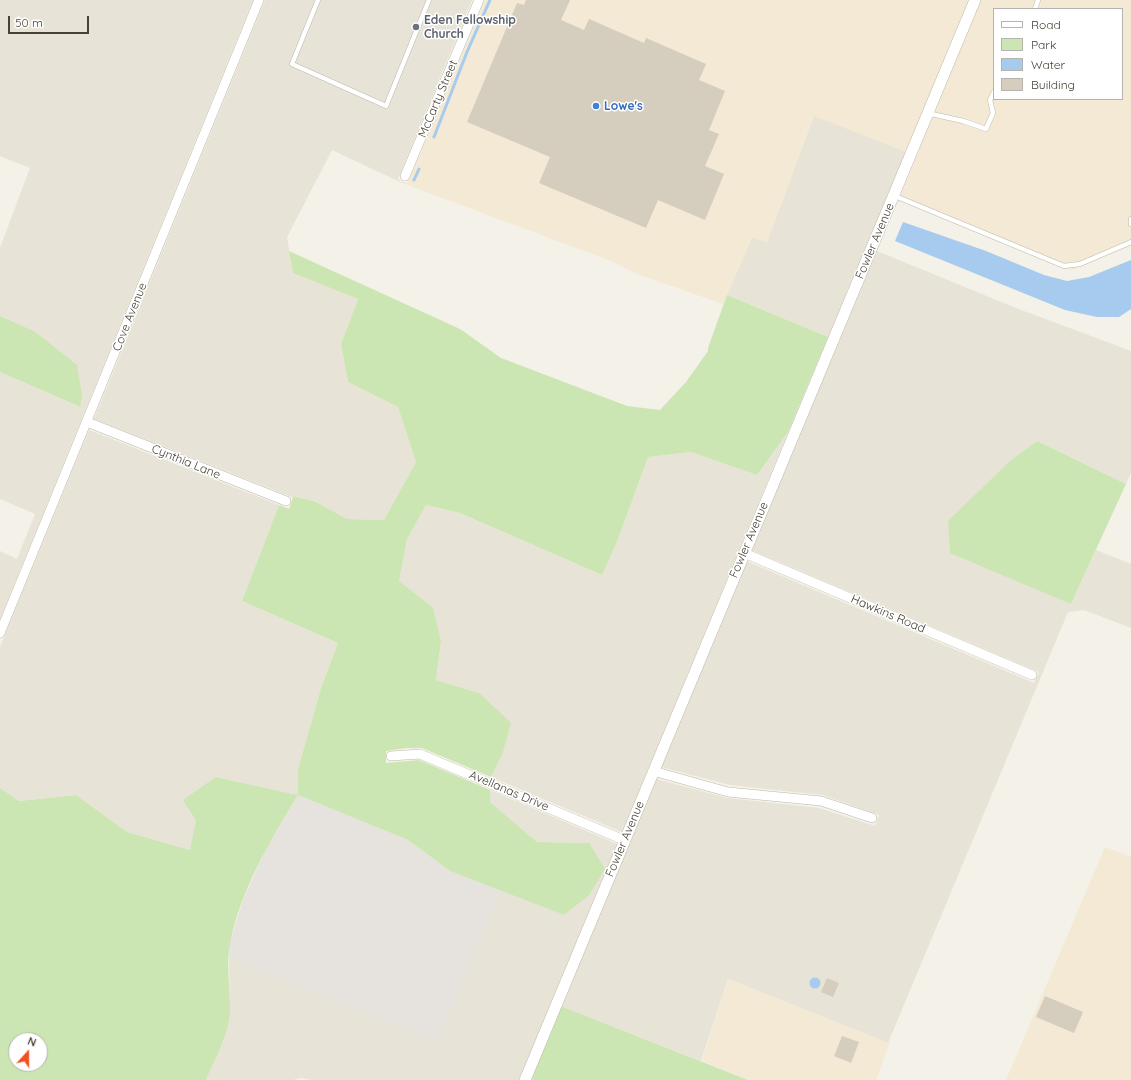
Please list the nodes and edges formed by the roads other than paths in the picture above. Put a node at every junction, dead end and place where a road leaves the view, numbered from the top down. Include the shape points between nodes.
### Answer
1 (259, 0) edge
2 (318, 0) edge
3 (429, 0) edge
4 (975, 0) edge
5 (476, 1) edge
6 (993, 94) edge
7 (927, 113) junction
8 (405, 176) dead end
9 (895, 196) junction
10 (1131, 219) edge
11 (1131, 224) edge
12 (1131, 242) edge
13 (87, 422) junction
14 (286, 501) dead end
15 (744, 553) junction
16 (0, 633) edge
17 (1032, 675) dead end
18 (391, 756) dead end
19 (653, 771) junction
20 (872, 818) dead end
21 (624, 840) junction
22 (525, 1080) edge

1 - 13 street, Cove Avenue
2 - 3 lane via 292,64 386,106
4 - 7 street, Fowler Avenue
5 - 8 street, McCarty Street
6 - 7 lane via 990,100 993,112 986,129
7 - 9 street, Fowler Avenue
9 - 12 lane via 1064,266 1080,264
9 - 15 street, Fowler Avenue
10 - 11 lane
13 - 14 street, Cynthia Lane
13 - 16 street, Cove Avenue
15 - 17 street, Hawkins Road
15 - 19 street, Fowler Avenue
18 - 21 street, Avellanas Drive via 420,754
19 - 20 street via 728,792 821,801
19 - 21 street, Fowler Avenue
21 - 22 street, Fowler Avenue

